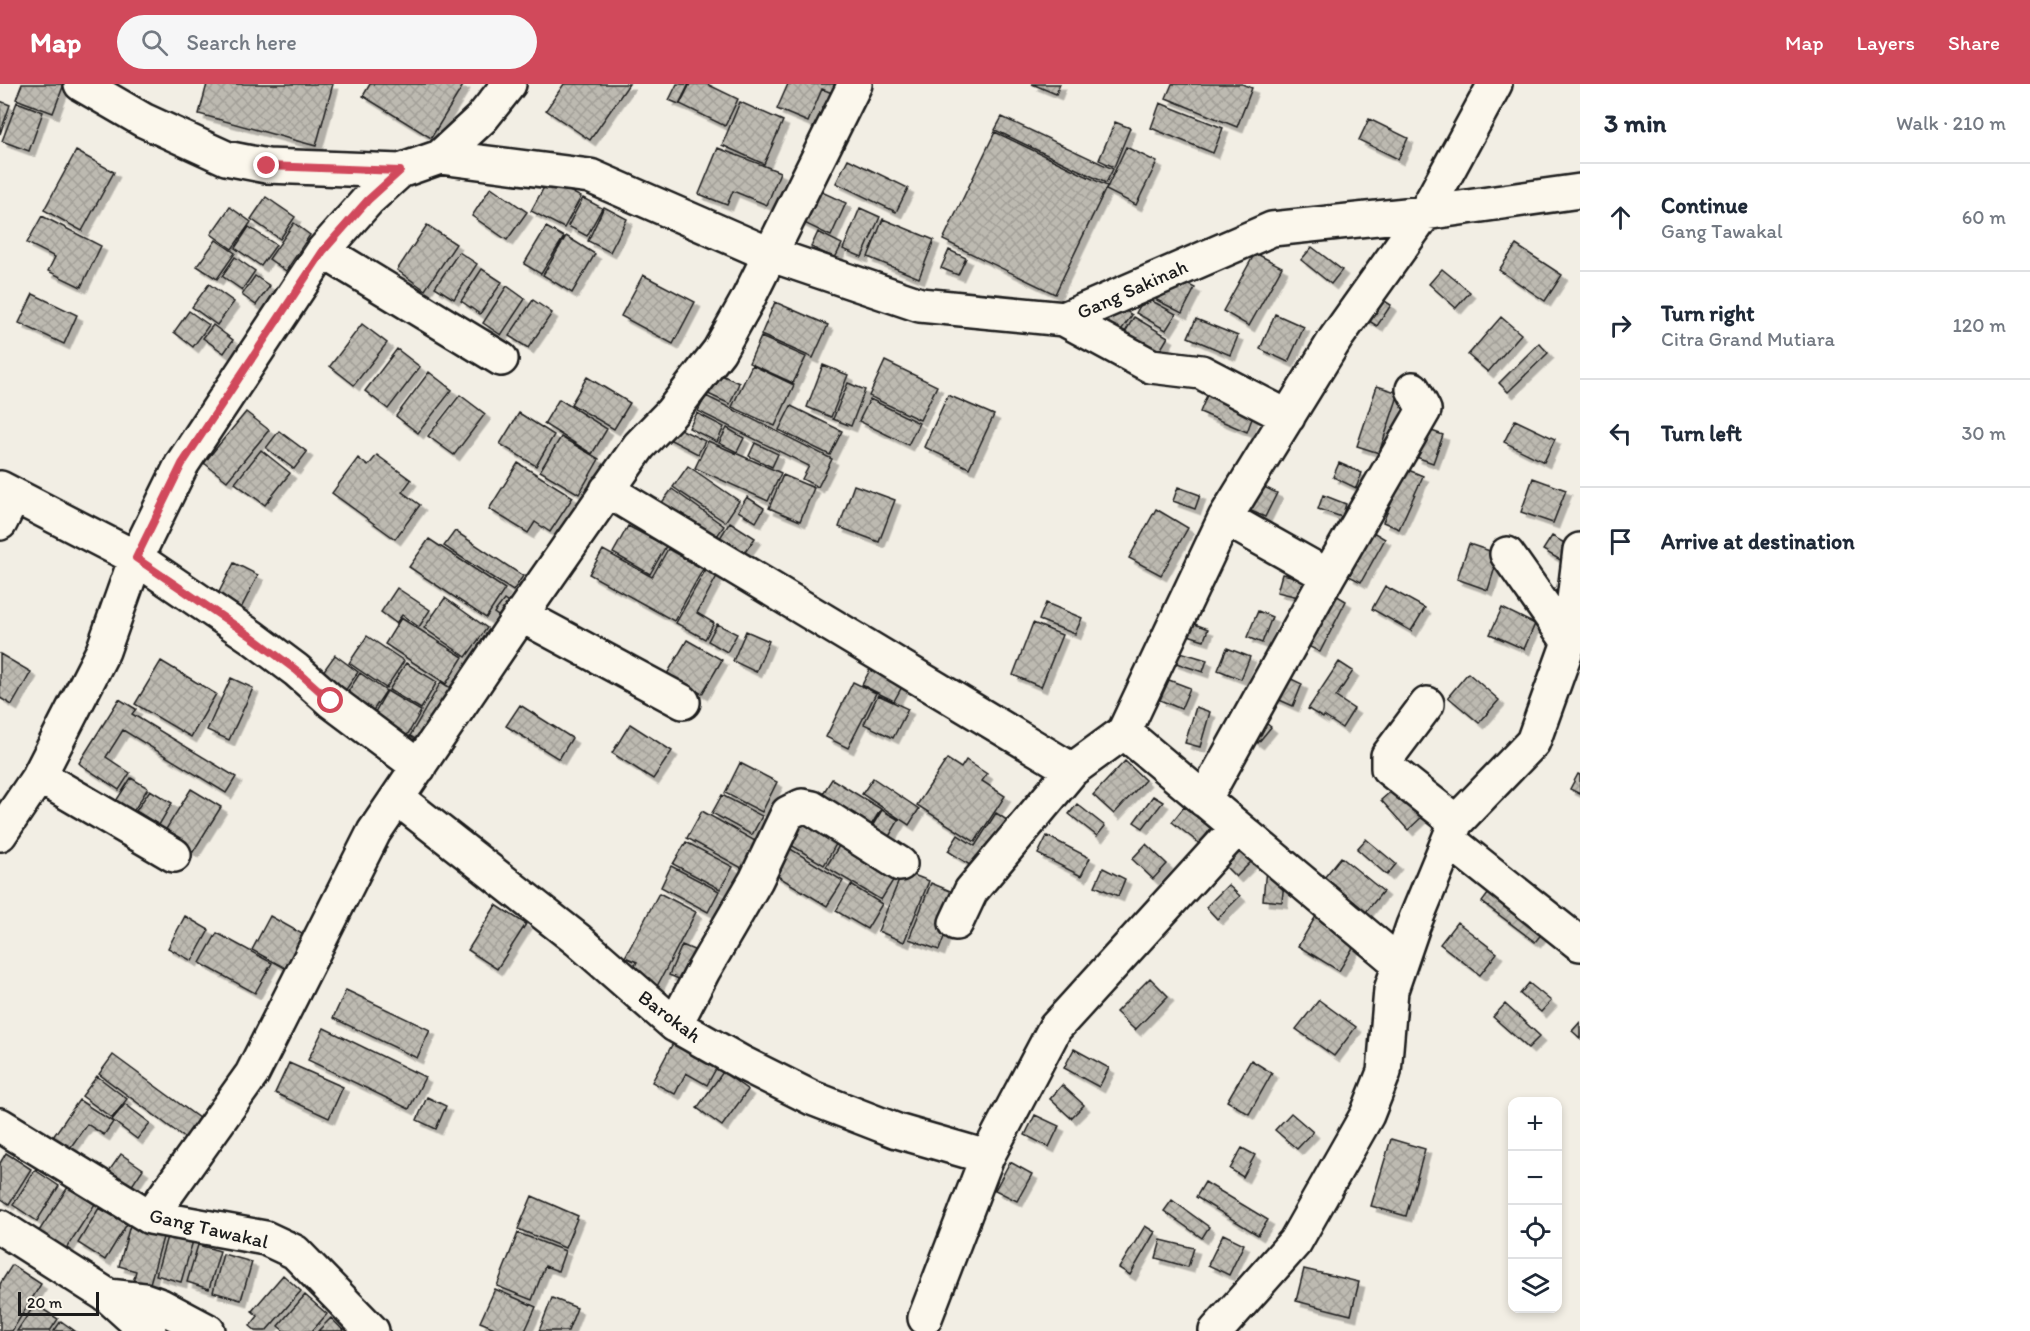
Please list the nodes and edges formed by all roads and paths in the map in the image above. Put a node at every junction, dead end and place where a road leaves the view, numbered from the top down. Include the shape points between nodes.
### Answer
1 (81, 84) edge
2 (508, 84) edge
3 (855, 84) edge
4 (1495, 84) edge
5 (440, 157) junction
6 (400, 171) junction
7 (1580, 191) edge
8 (1425, 213) junction
9 (323, 251) junction
10 (769, 254) junction
11 (1064, 319) junction
12 (501, 359) dead end
13 (1413, 389) dead end
14 (1288, 417) junction
15 (608, 490) junction
16 (5, 502) edge
17 (1225, 518) junction
18 (1580, 550) edge
19 (1507, 554) dead end
20 (136, 558) junction
21 (1328, 576) junction
22 (521, 615) junction
23 (1569, 642) junction
24 (683, 702) dead end
25 (1427, 704) dead end
26 (1124, 732) junction
27 (419, 767) junction
28 (1072, 770) junction
29 (39, 776) junction
30 (397, 798) junction
31 (1204, 800) junction
32 (1237, 828) junction
33 (1452, 831) junction
34 (0, 834) edge
35 (174, 855) dead end
36 (900, 864) dead end
37 (956, 923) dead end
38 (1580, 944) edge
39 (1400, 964) junction
40 (675, 1024) junction
41 (0, 1125) edge
42 (987, 1157) junction
43 (150, 1217) junction
44 (0, 1227) edge
45 (108, 1296) junction
46 (925, 1318) dead end
47 (149, 1331) edge
48 (208, 1331) edge
49 (372, 1331) edge
50 (1216, 1331) edge

1 - 6 street via 143,120 226,158 267,166
2 - 5 street via 482,118
3 - 10 street
4 - 8 street
5 - 6 street
5 - 10 street, Gang Sakinah via 590,176
6 - 9 street
7 - 8 street, Gang Sakinah
8 - 11 street, Gang Sakinah via 1272,229
8 - 14 street via 1336,338
9 - 12 street
9 - 20 street via 182,464
10 - 11 street, Gang Sakinah via 920,305
10 - 15 street via 719,351 671,413 639,446
11 - 14 street via 1151,366 1201,372
13 - 21 street via 1424,411
14 - 17 street
15 - 22 street
15 - 28 street
16 - 20 street
17 - 21 street
17 - 26 street
18 - 23 street
19 - 23 street
20 - 27 street via 261,643
20 - 29 street via 103,651
21 - 31 street
22 - 24 street
22 - 27 street
23 - 33 street via 1533,742
25 - 33 street via 1388,756 1388,768
26 - 28 street
26 - 31 street
27 - 30 street
28 - 37 street via 971,891
29 - 34 street
29 - 35 street
30 - 40 street, Barokah via 578,940
30 - 43 street via 374,832 252,1074
31 - 32 street
32 - 39 street
32 - 42 street via 1055,1028
33 - 38 street
33 - 39 street
36 - 40 street via 812,808 802,806 788,813 756,880
39 - 50 street via 1391,990 1384,1072 1367,1115 1295,1242
40 - 42 street, Barokah via 812,1098 897,1131
41 - 43 street, Gang Tawakal
42 - 46 street
43 - 49 street, Gang Tawakal via 265,1239 295,1252
44 - 45 street
45 - 47 street
45 - 48 street via 144,1300

